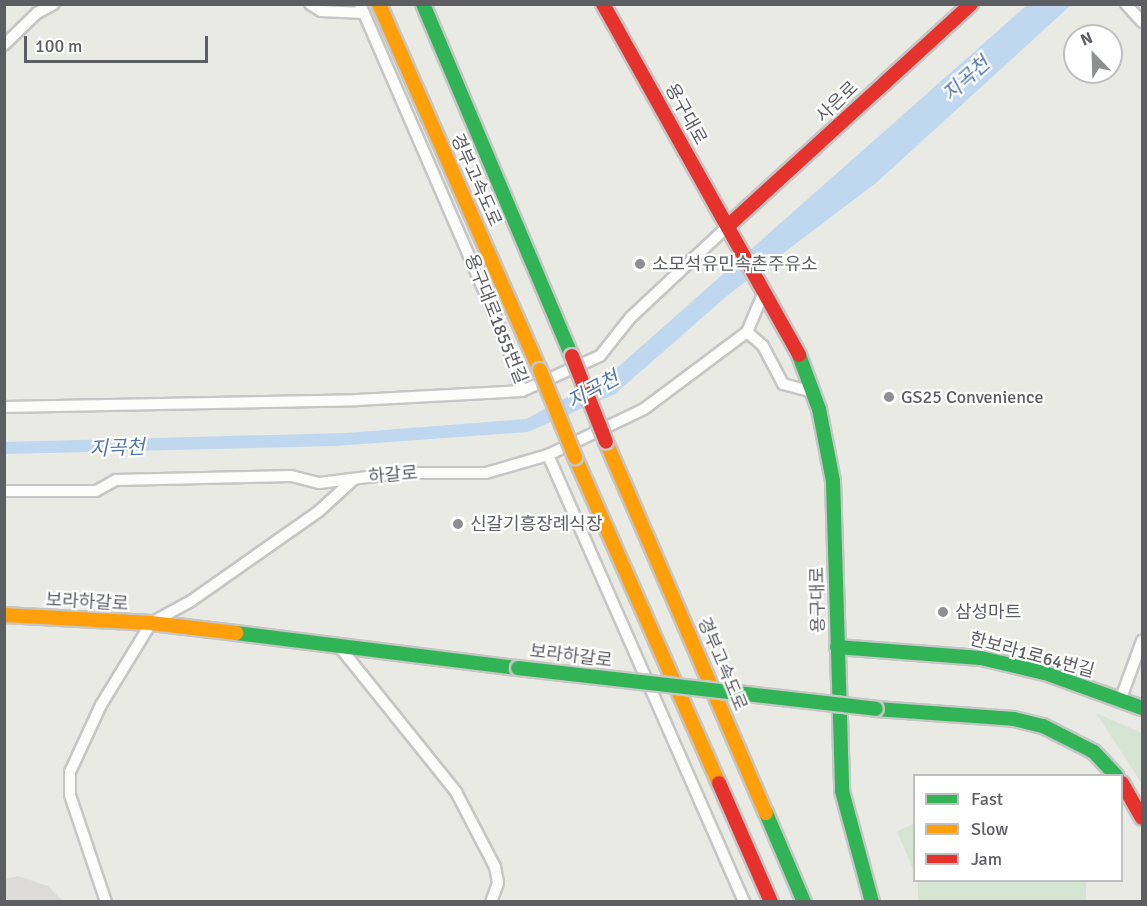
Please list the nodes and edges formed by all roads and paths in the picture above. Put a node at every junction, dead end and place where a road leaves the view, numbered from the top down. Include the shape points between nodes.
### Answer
1 (54, 4) edge
2 (310, 4) edge
3 (379, 4) edge
4 (423, 4) edge
5 (603, 4) edge
6 (971, 4) edge
7 (1126, 4) edge
8 (362, 9) edge
9 (1143, 22) edge
10 (4, 45) edge
11 (728, 226) junction
12 (764, 292) junction
13 (747, 333) junction
14 (522, 391) junction
15 (813, 392) junction
16 (4, 407) edge
17 (548, 455) junction
18 (353, 480) junction
19 (4, 491) edge
20 (4, 615) edge
21 (151, 624) junction
22 (1143, 641) edge
23 (338, 645) junction
24 (837, 646) junction
25 (1121, 698) junction
26 (1143, 708) edge
27 (1114, 774) edge
28 (1123, 785) edge
29 (1143, 818) edge
30 (106, 902) edge
31 (491, 902) edge
32 (744, 902) edge
33 (771, 902) edge
34 (804, 902) edge
35 (872, 902) edge

1 - 10 street via 37,13
2 - 8 street via 321,11
3 - 33 main road, 경부고속도로, bridge
4 - 34 main road, 경부고속도로, bridge
5 - 11 main road, 용구대로
6 - 11 main road, 사은로
7 - 9 street
8 - 14 street, 용구대로1855번길 via 507,344
11 - 12 main road, 용구대로
11 - 14 street, 용구대로1855번길 via 630,318 600,356
12 - 13 street
12 - 15 main road, 용구대로 via 801,358
13 - 15 street via 763,346 783,384
13 - 17 street, 하갈로 via 661,399
14 - 16 street via 357,400
15 - 24 main road, 용구대로 via 830,451 833,481
17 - 18 street, 하갈로 via 486,473 400,473
17 - 32 street
18 - 19 street, 하갈로 via 318,483 291,476 116,480 96,491
18 - 21 street via 319,511 191,601
20 - 21 main road, 보라하갈로
21 - 23 main road, 보라하갈로
21 - 30 street via 101,705 70,772 72,810
22 - 25 street
23 - 27 main road, 보라하갈로, bridge via 876,709 1014,719 1043,726 1094,752
23 - 31 street via 456,792 495,867 498,883
24 - 25 main road, 한보라1로64번길 via 981,658 1045,673
24 - 35 main road, 용구대로 via 842,791
25 - 26 main road, 한보라1로64번길
28 - 29 main road

